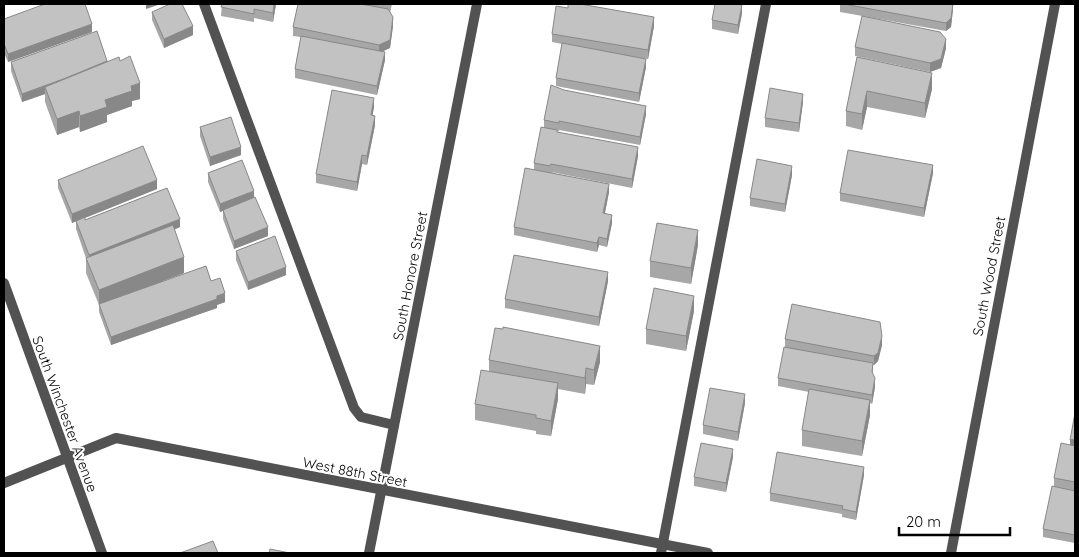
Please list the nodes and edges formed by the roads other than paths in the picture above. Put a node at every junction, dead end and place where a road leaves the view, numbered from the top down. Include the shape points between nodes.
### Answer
1 (204, 4) edge
2 (477, 4) edge
3 (766, 4) edge
4 (1055, 4) edge
5 (4, 283) edge
6 (394, 425) junction
7 (67, 458) junction
8 (4, 483) edge
9 (381, 491) junction
10 (661, 549) edge
11 (102, 553) edge
12 (369, 553) edge
13 (708, 553) edge
14 (950, 553) edge

1 - 6 street via 354,408 361,417
2 - 6 street, South Honore Street
3 - 10 street
4 - 14 street, South Wood Street
5 - 7 street, South Winchester Avenue
6 - 9 street, South Honore Street
7 - 8 street, West 88th Street
7 - 9 street, West 88th Street via 116,438
7 - 11 street, South Winchester Avenue
9 - 10 street, West 88th Street
9 - 12 street, South Honore Street
10 - 13 street, West 88th Street

